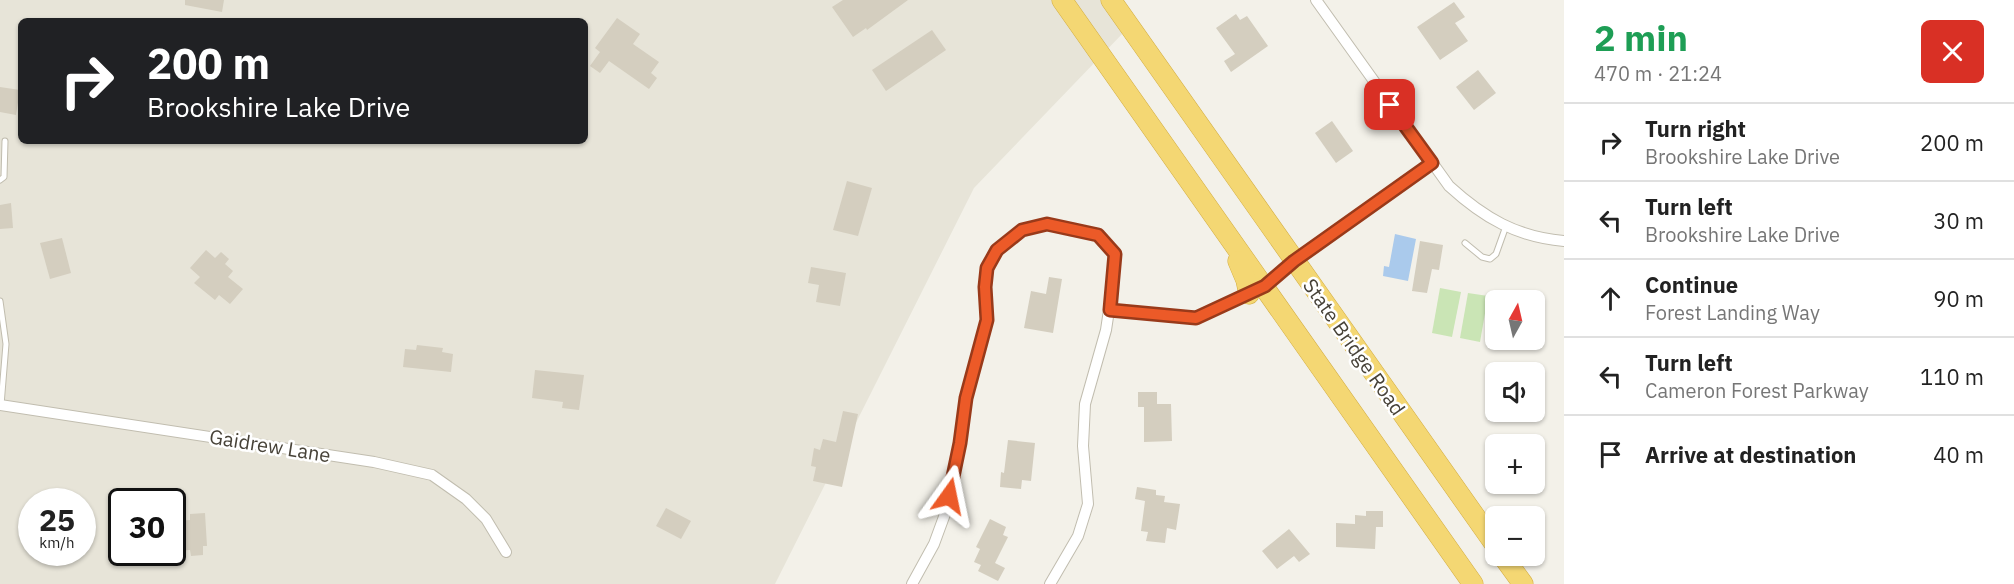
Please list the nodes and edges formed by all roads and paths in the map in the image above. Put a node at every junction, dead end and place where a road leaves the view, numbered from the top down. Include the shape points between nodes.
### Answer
1 (1062, 0) edge
2 (1111, 0) edge
3 (1316, 0) edge
4 (5, 141) dead end
5 (1432, 163) junction
6 (0, 180) edge
7 (1506, 226) junction
8 (1564, 241) edge
9 (1465, 243) dead end
10 (1294, 261) junction
11 (1257, 290) junction
12 (0, 301) edge
13 (1110, 310) junction
14 (0, 405) edge
15 (1485, 530) edge
16 (506, 552) dead end
17 (1510, 566) edge
18 (912, 584) edge
19 (1050, 584) edge
20 (1473, 584) edge
21 (1523, 584) edge

1 - 11 highway, State Bridge Road via 1193,184
2 - 10 highway, State Bridge Road
3 - 5 street
4 - 6 lane via 4,177
5 - 7 street via 1471,206
5 - 10 street
7 - 8 street via 1523,234
7 - 9 lane via 1496,254 1490,259
10 - 11 street
10 - 15 highway, State Bridge Road
11 - 13 street via 1196,318
11 - 20 highway, State Bridge Road
12 - 14 lane via 6,344
13 - 18 street via 1115,254 1098,235 1036,225 1022,230 997,250 987,268 987,320 966,398 945,514
13 - 19 street via 1085,404 1083,446 1088,504 1078,536
14 - 16 street, Gaidrew Lane via 374,462 432,475 486,519
17 - 21 highway

